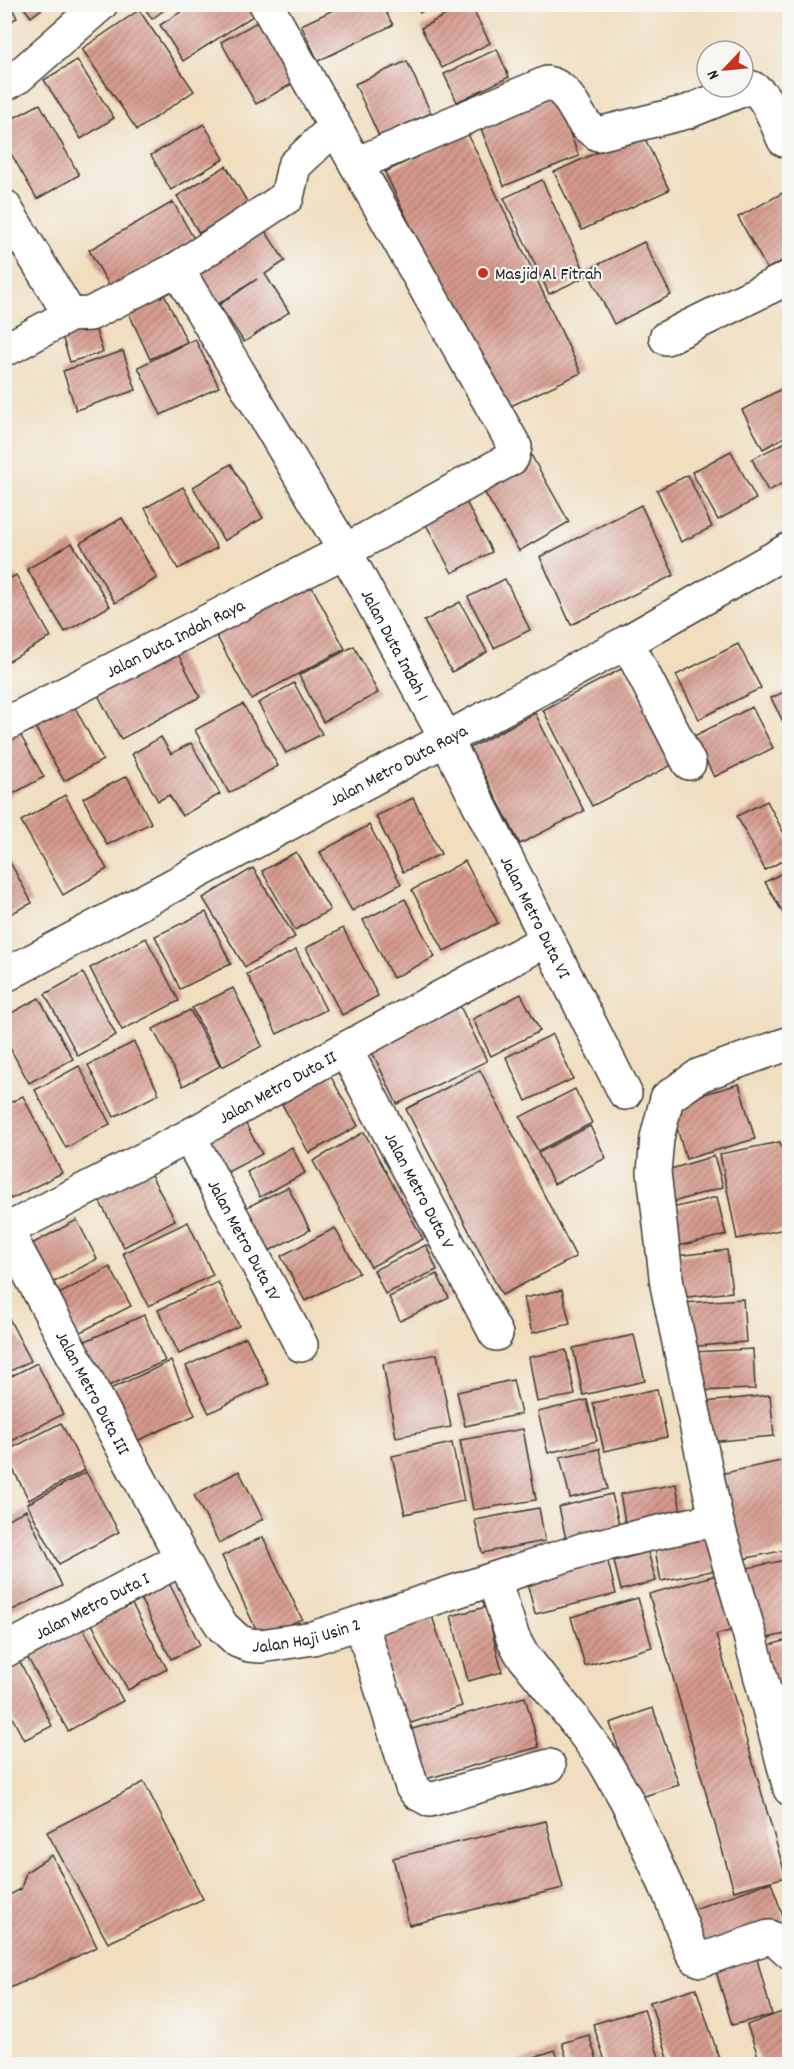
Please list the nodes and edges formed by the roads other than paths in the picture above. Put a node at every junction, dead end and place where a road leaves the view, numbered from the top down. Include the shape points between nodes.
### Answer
1 (101, 4) edge
2 (266, 4) edge
3 (4, 85) edge
4 (335, 127) junction
5 (784, 140) dead end
6 (356, 164) junction
7 (4, 206) edge
8 (177, 269) junction
9 (789, 277) edge
10 (70, 315) junction
11 (666, 338) dead end
12 (11, 347) dead end
13 (789, 549) edge
14 (345, 551) junction
15 (627, 642) junction
16 (4, 725) edge
17 (446, 739) junction
18 (689, 763) dead end
19 (547, 940) junction
20 (4, 976) edge
21 (789, 1043) edge
22 (345, 1049) junction
23 (625, 1093) dead end
24 (189, 1136) junction
25 (6, 1228) edge
26 (496, 1334) dead end
27 (302, 1345) dead end
28 (716, 1519) junction
29 (181, 1559) junction
30 (494, 1580) junction
31 (361, 1623) junction
32 (4, 1652) edge
33 (549, 1766) dead end
34 (789, 1789) edge
35 (789, 1952) edge

1 - 3 street
2 - 4 street, Jalan Duta Indah Raya
4 - 6 street, Jalan Duta Indah Raya
4 - 8 street via 294,166 287,197
5 - 6 street via 764,98 757,89 749,87 687,112 598,134 587,126 562,89 547,83
6 - 14 street, Jalan Duta Indah Raya via 515,447 512,458
7 - 10 street
8 - 10 street via 90,314
8 - 14 street, Jalan Duta Indah 1
9 - 11 street
10 - 12 street
13 - 15 street, Jalan Metro Duta Raya
14 - 16 street, Jalan Duta Indah Raya
14 - 17 street, Jalan Duta Indah 1
15 - 17 street, Jalan Metro Duta Raya
15 - 18 street
17 - 19 street, Jalan Metro Duta VI
17 - 20 street, Jalan Metro Duta Raya
19 - 22 street, Jalan Metro Duta II
19 - 23 street, Jalan Metro Duta VI
21 - 28 street via 700,1075 667,1098 657,1138 654,1172 667,1286
22 - 24 street, Jalan Metro Duta II
22 - 26 street, Jalan Metro Duta V
24 - 25 street, Jalan Metro Duta II
24 - 27 street, Jalan Metro Duta IV
25 - 29 street, Jalan Metro Duta III
28 - 30 street, Jalan Haji Usin 2 via 585,1549
28 - 34 street
29 - 31 street, Jalan Haji Usin 2 via 223,1627 249,1645 313,1638
29 - 32 street, Jalan Metro Duta I
30 - 31 street, Jalan Haji Usin 2
30 - 35 street via 521,1653 583,1731 627,1801 696,1958 701,1960 769,1936
31 - 33 street via 417,1793 430,1800

